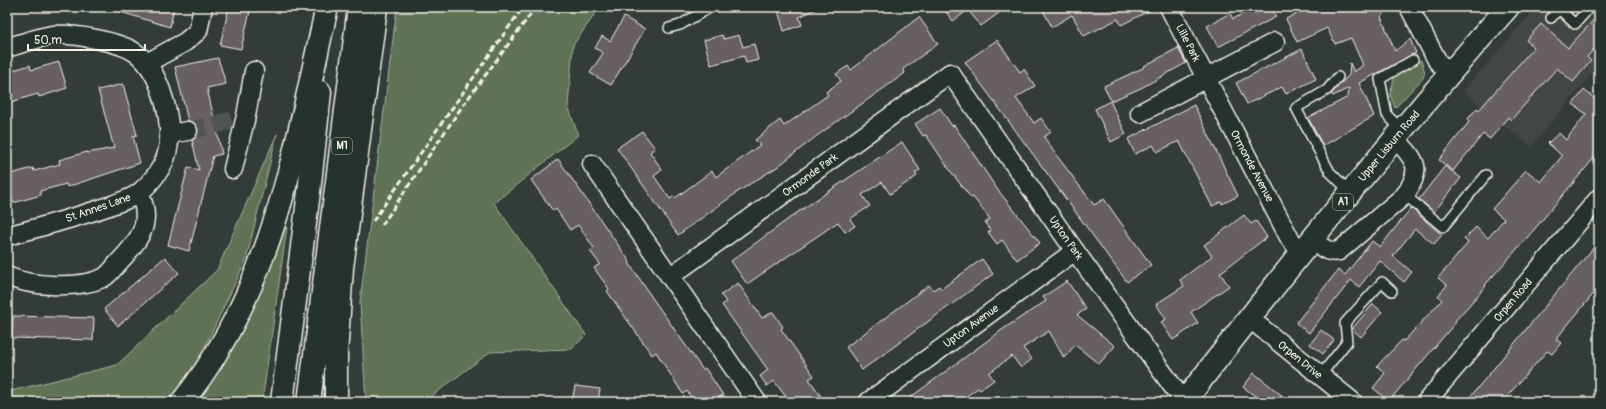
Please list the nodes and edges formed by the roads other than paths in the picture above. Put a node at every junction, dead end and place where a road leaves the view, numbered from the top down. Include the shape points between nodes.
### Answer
1 (203, 7) edge
2 (328, 7) edge
3 (359, 7) edge
4 (376, 7) edge
5 (711, 7) edge
6 (1169, 7) edge
7 (1409, 7) edge
8 (1508, 7) edge
9 (1590, 7) edge
10 (1551, 18) dead end
11 (669, 28) dead end
12 (1275, 42) dead end
13 (7, 48) edge
14 (1413, 60) dead end
15 (147, 63) junction
16 (254, 71) dead end
17 (950, 73) joint
18 (1450, 74) junction
19 (1338, 77) dead end
20 (1206, 78) junction
21 (1140, 113) dead end
22 (188, 131) tunnel mouth
23 (169, 134) junction
24 (1398, 134) junction
25 (592, 164) dead end
26 (233, 169) dead end
27 (1486, 175) dead end
28 (1351, 192) junction
29 (139, 193) junction
30 (1405, 195) junction
31 (1599, 198) edge
32 (7, 236) edge
33 (1307, 246) junction
34 (1075, 251) junction
35 (7, 276) edge
36 (670, 276) junction
37 (1392, 291) dead end
38 (1249, 318) junction
39 (1320, 376) junction
40 (182, 402) edge
41 (282, 402) edge
42 (309, 402) edge
43 (336, 402) edge
44 (757, 402) edge
45 (868, 402) edge
46 (1184, 402) edge
47 (1352, 402) edge
48 (1426, 402) edge

1 - 15 street via 198,31 185,42
2 - 40 main road via 295,149 262,261 245,300 213,359
2 - 41 main road via 309,192
3 - 42 main road, M1
4 - 43 main road via 342,268 336,355
5 - 11 lane via 680,25
6 - 20 street, Lille Park
7 - 18 street via 1438,62
8 - 18 main road, Upper Lisburn Road / A1
9 - 10 lane via 1575,24 1560,9
12 - 20 street
13 - 15 street, St Annes Lane via 54,35 98,39 135,53
14 - 24 lane via 1380,79 1387,115
15 - 23 street, St Annes Lane via 159,85 168,118
16 - 26 street via 242,117
17 - 34 street, Upton Park
17 - 36 street, Ormonde Park
18 - 24 main road, Upper Lisburn Road / A1
19 - 28 lane via 1327,90 1296,108 1330,172
20 - 21 street
20 - 33 street, Ormonde Avenue via 1290,239
22 - 23 street
23 - 29 street, St Annes Lane via 167,154 156,175
24 - 28 main road, Upper Lisburn Road / A1
24 - 30 street via 1416,166 1412,184
25 - 36 street
27 - 30 lane via 1443,227
28 - 33 main road, Upper Lisburn Road / A1
29 - 32 street, St Annes Lane via 91,212
29 - 35 street via 146,224 134,246 104,278 74,284 42,285
30 - 33 street, Ormonde Avenue via 1339,251 1334,253
31 - 48 street, Orpen Road
33 - 38 main road, Upper Lisburn Road / A1
34 - 45 street, Upton Avenue
34 - 46 street, Upton Park
36 - 44 street
37 - 39 lane via 1382,282 1345,323 1347,342
38 - 39 street, Orpen Drive
38 - 46 main road, Upper Lisburn Road / A1
39 - 47 street, Orpen Drive

